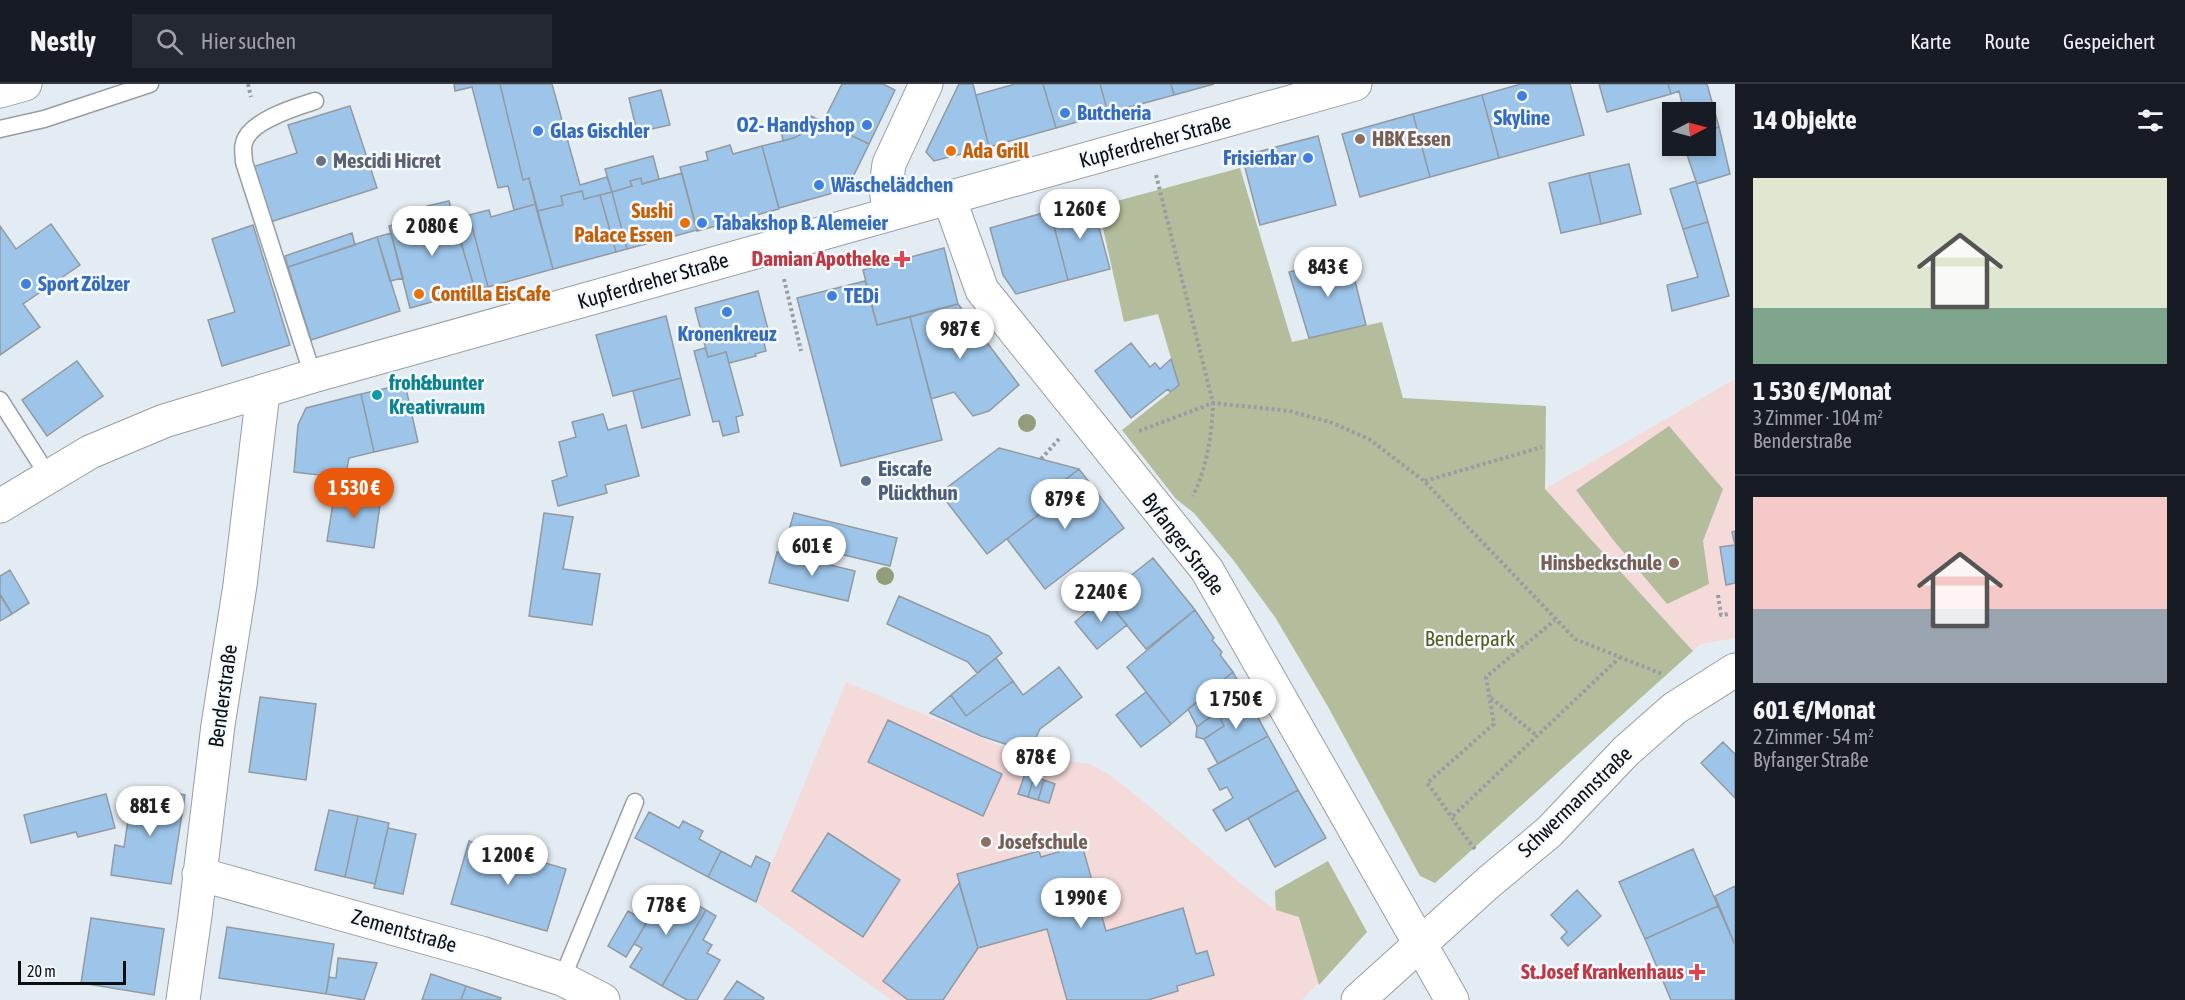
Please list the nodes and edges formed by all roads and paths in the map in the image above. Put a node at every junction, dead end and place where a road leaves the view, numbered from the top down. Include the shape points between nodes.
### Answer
1 (25, 84) edge
2 (150, 84) edge
3 (248, 84) edge
4 (926, 84) edge
5 (1356, 84) edge
6 (250, 91) dead end
7 (0, 92) edge
8 (315, 100) dead end
9 (0, 129) edge
10 (1148, 144) junction
11 (949, 198) junction
12 (889, 214) junction
13 (776, 246) junction
14 (801, 351) dead end
15 (313, 376) junction
16 (263, 392) junction
17 (0, 400) edge
18 (1213, 403) junction
19 (1542, 447) dead end
20 (1112, 452) junction
21 (49, 477) junction
22 (1424, 481) junction
23 (0, 506) edge
24 (1170, 525) junction
25 (1718, 595) dead end
26 (1730, 615) dead end
27 (1555, 620) junction
28 (1619, 658) junction
29 (1724, 676) edge
30 (1490, 697) junction
31 (1538, 736) junction
32 (635, 802) dead end
33 (1453, 816) junction
34 (1464, 836) dead end
35 (200, 874) junction
36 (1421, 943) junction
37 (562, 979) junction
38 (183, 1000) edge
39 (603, 1000) edge
40 (1358, 1000) edge
41 (1452, 1000) edge

1 - 7 main road
2 - 9 lane via 44,119
3 - 6 path
4 - 12 main road via 889,164
5 - 10 main road, Kupferdreher Straße
8 - 15 lane via 265,121 249,134 244,144 244,162
10 - 11 main road, Kupferdreher Straße
10 - 18 path
11 - 12 main road, Kupferdreher Straße
11 - 20 main road, Byfanger Straße via 982,290
12 - 13 main road, Kupferdreher Straße
13 - 14 path
13 - 15 main road, Kupferdreher Straße
15 - 16 main road, Kupferdreher Straße
16 - 21 main road, Kupferdreher Straße via 164,421 90,452
16 - 35 main road, Benderstraße
17 - 21 lane
18 - 20 path via 1141,429
18 - 22 path via 1288,411 1330,422 1369,439
18 - 24 path via 1212,434 1205,463 1187,507
19 - 22 path
20 - 24 main road, Byfanger Straße
21 - 23 main road, Kupferdreher Straße
22 - 27 path
24 - 36 main road, Byfanger Straße via 1207,570
25 - 26 path via 1721,615
27 - 28 path via 1575,639
27 - 30 path via 1486,677
28 - 29 path via 1682,682
28 - 31 path
29 - 36 main road, Schwermannstraße via 1675,708 1626,752 1549,832
30 - 31 path
30 - 33 path via 1494,724 1427,783
31 - 33 path
32 - 37 lane
33 - 34 path
35 - 37 main road, Zementstraße
35 - 38 main road, Benderstraße
36 - 40 main road, Schwermannstraße
36 - 41 main road, Byfanger Straße
37 - 39 main road, Zementstraße

